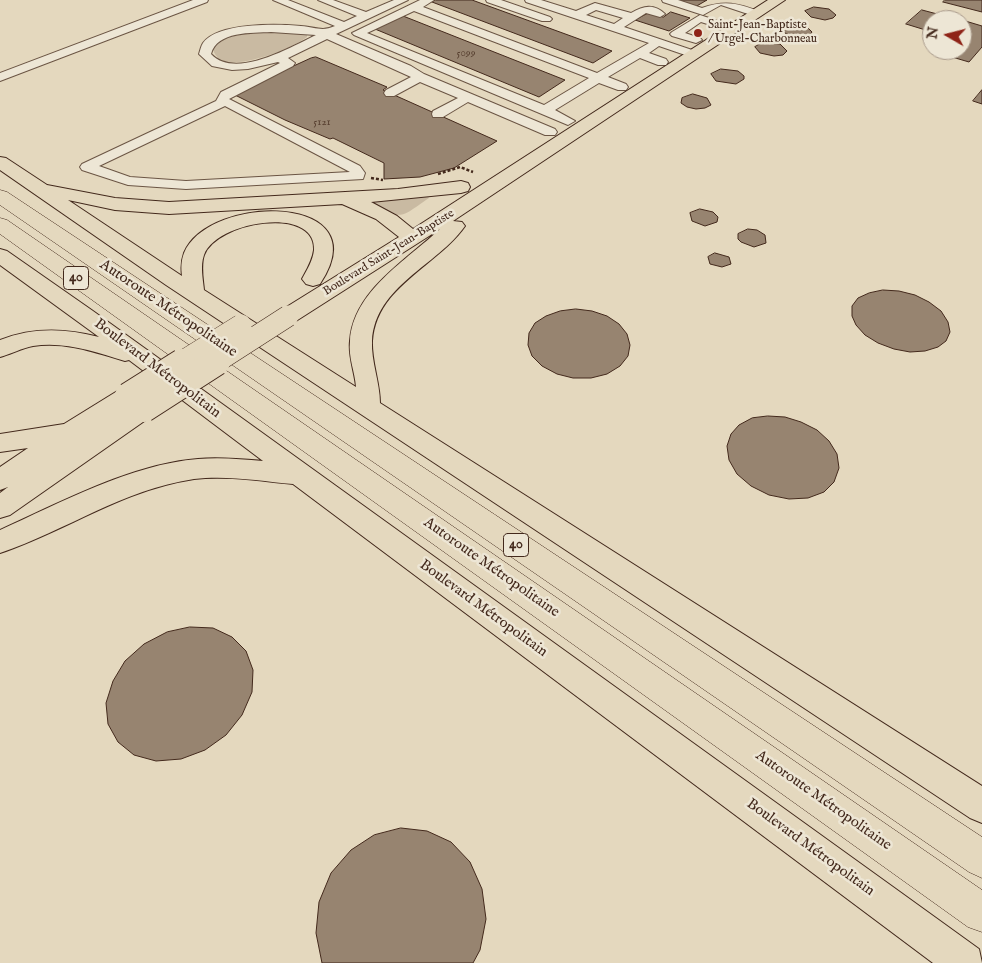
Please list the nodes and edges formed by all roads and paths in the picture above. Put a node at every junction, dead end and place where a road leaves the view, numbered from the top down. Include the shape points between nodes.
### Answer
1 (203, 0) edge
2 (278, 0) edge
3 (323, 0) edge
4 (402, 0) edge
5 (428, 0) edge
6 (492, 0) edge
7 (530, 0) edge
8 (667, 0) edge
9 (778, 0) edge
10 (721, 1) edge
11 (414, 7) junction
12 (754, 8) edge
13 (660, 14) dead end
14 (577, 15) junction
15 (366, 16) junction
16 (632, 18) junction
17 (559, 22) dead end
18 (720, 25) junction
19 (345, 26) junction
20 (615, 28) junction
21 (326, 35) junction
22 (658, 42) junction
23 (690, 48) junction
24 (637, 50) junction
25 (278, 57) junction
26 (662, 62) junction
27 (416, 74) junction
28 (0, 77) edge
29 (598, 78) junction
30 (622, 87) junction
31 (387, 90) dead end
32 (468, 97) junction
33 (224, 102) junction
34 (545, 110) junction
35 (438, 114) dead end
36 (568, 121) junction
37 (550, 132) junction
38 (0, 162) edge
39 (473, 172) dead end
40 (437, 174) dead end
41 (365, 178) dead end
42 (390, 180) dead end
43 (37, 187) junction
44 (471, 192) junction
45 (0, 196) edge
46 (340, 199) junction
47 (0, 224) edge
48 (406, 232) junction
49 (0, 255) edge
50 (313, 279) junction
51 (193, 292) junction
52 (280, 311) junction
53 (0, 350) edge
54 (145, 359) junction
55 (136, 403) junction
56 (368, 407) junction
57 (72, 431) junction
58 (0, 443) edge
59 (299, 474) junction
60 (0, 480) edge
61 (0, 507) edge
62 (0, 542) edge
63 (982, 806) edge
64 (982, 859) edge
65 (982, 913) edge
66 (965, 963) edge

1 - 28 street
2 - 19 street
3 - 15 street
4 - 15 street
5 - 11 street
6 - 17 street
7 - 14 street
8 - 10 street via 703,12
9 - 12 main road, Boulevard Saint-Jean-Baptiste
10 - 12 street
11 - 29 street
11 - 34 street via 358,33
12 - 18 main road, Boulevard Saint-Jean-Baptiste
12 - 23 main road, Boulevard Saint-Jean-Baptiste
13 - 16 street via 645,9
14 - 16 street via 595,6
14 - 20 street
15 - 19 street
16 - 20 street
18 - 23 main road, Boulevard Saint-Jean-Baptiste
18 - 23 street via 700,18 676,34
19 - 21 street
20 - 22 street
21 - 25 street
21 - 25 street via 295,28 236,31 214,39 204,51 210,60 232,66 259,64
21 - 27 street
22 - 23 street
22 - 24 street
23 - 26 main road, Boulevard Saint-Jean-Baptiste
23 - 44 main road, Boulevard Saint-Jean-Baptiste via 542,152
24 - 26 street
24 - 29 street
25 - 33 street via 289,63 225,95 222,98
26 - 30 main road, Boulevard Saint-Jean-Baptiste
27 - 31 street
27 - 32 street
29 - 30 street
29 - 34 street
30 - 36 main road, Boulevard Saint-Jean-Baptiste
32 - 35 street
32 - 37 street
33 - 33 street via 356,169 358,176 186,186 128,181 87,166
34 - 36 street
36 - 37 main road, Boulevard Saint-Jean-Baptiste
37 - 44 main road, Boulevard Saint-Jean-Baptiste
38 - 43 main road
39 - 40 path via 460,167
41 - 42 path
43 - 46 main road via 115,204 155,208
43 - 51 main road
44 - 46 main road
44 - 48 main road, Boulevard Saint-Jean-Baptiste via 421,233
44 - 56 main road via 455,227 405,271 370,311 363,329 361,349
45 - 64 highway, Autoroute Métropolitaine / 40
46 - 48 main road via 374,210
47 - 65 highway, Autoroute Métropolitaine / 40
48 - 50 main road, Boulevard Saint-Jean-Baptiste
48 - 52 main road, Boulevard Saint-Jean-Baptiste
49 - 54 main road, Boulevard Métropolitain
50 - 51 main road via 324,251 318,234 298,220 258,217 226,225 201,243 192,258
50 - 52 main road, Boulevard Saint-Jean-Baptiste
51 - 56 main road
52 - 55 main road, Boulevard Saint-Jean-Baptiste, bridge
53 - 54 main road via 36,338 67,336
54 - 59 main road, Boulevard Métropolitain
55 - 57 main road, Boulevard Saint-Jean-Baptiste
55 - 61 main road, Boulevard Saint-Jean-Baptiste
56 - 63 main road
57 - 58 main road
57 - 60 main road, Boulevard Saint-Jean-Baptiste
59 - 62 main road via 224,468 158,476 110,492
59 - 66 main road, Boulevard Métropolitain

